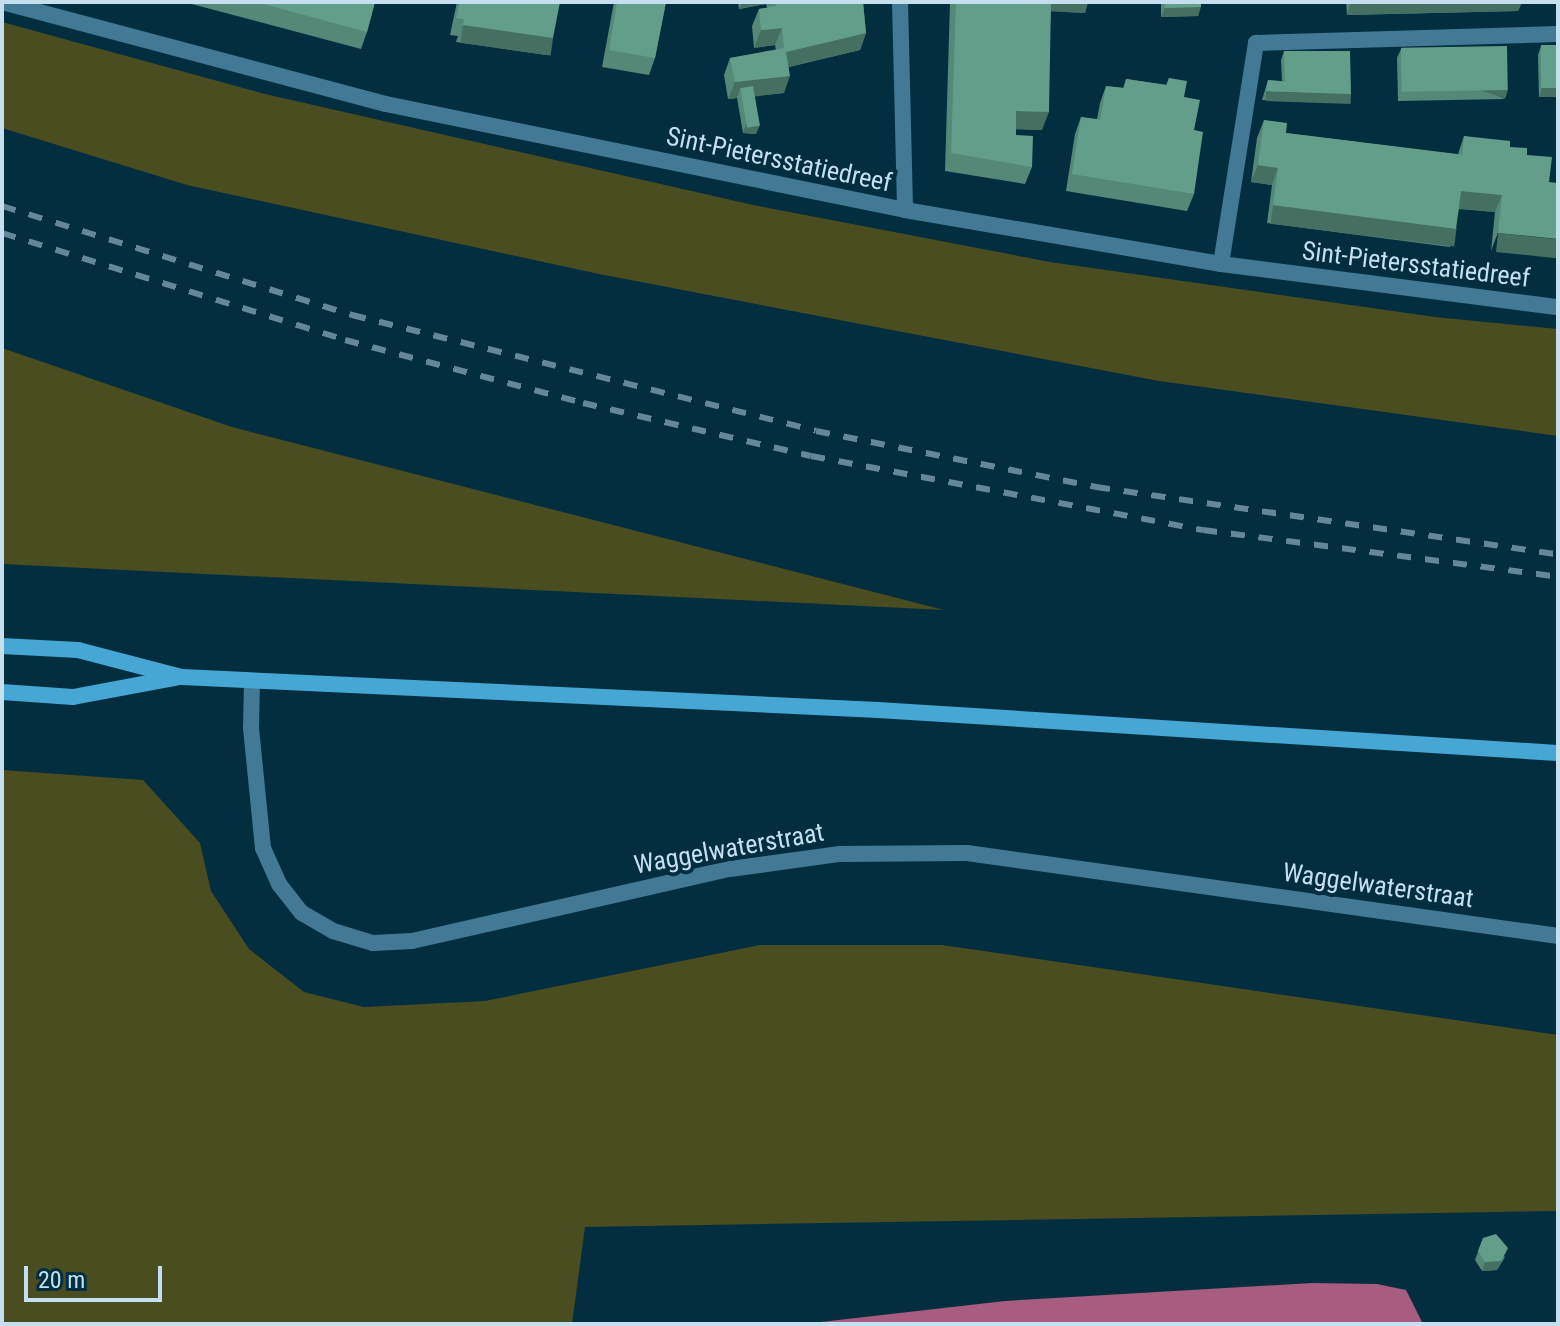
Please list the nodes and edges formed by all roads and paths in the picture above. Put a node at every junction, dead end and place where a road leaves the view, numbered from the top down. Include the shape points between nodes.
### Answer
1 (2, 2) edge
2 (900, 2) edge
3 (1558, 34) edge
4 (905, 210) junction
5 (1221, 264) junction
6 (1558, 307) edge
7 (2, 646) edge
8 (182, 677) junction
9 (252, 681) junction
10 (2, 692) edge
11 (1558, 753) edge
12 (1558, 936) edge

1 - 4 street, Sint-Pietersstatiedreef via 386,104
2 - 4 street
3 - 5 street via 1256,43
4 - 5 street, Sint-Pietersstatiedreef
5 - 6 street, Sint-Pietersstatiedreef
7 - 8 main road via 78,650
8 - 9 main road
8 - 10 main road via 73,697
9 - 11 main road via 878,710
9 - 12 street, Waggelwaterstraat via 251,728 263,848 279,884 302,913 333,931 373,943 412,941 730,869 840,854 967,853

